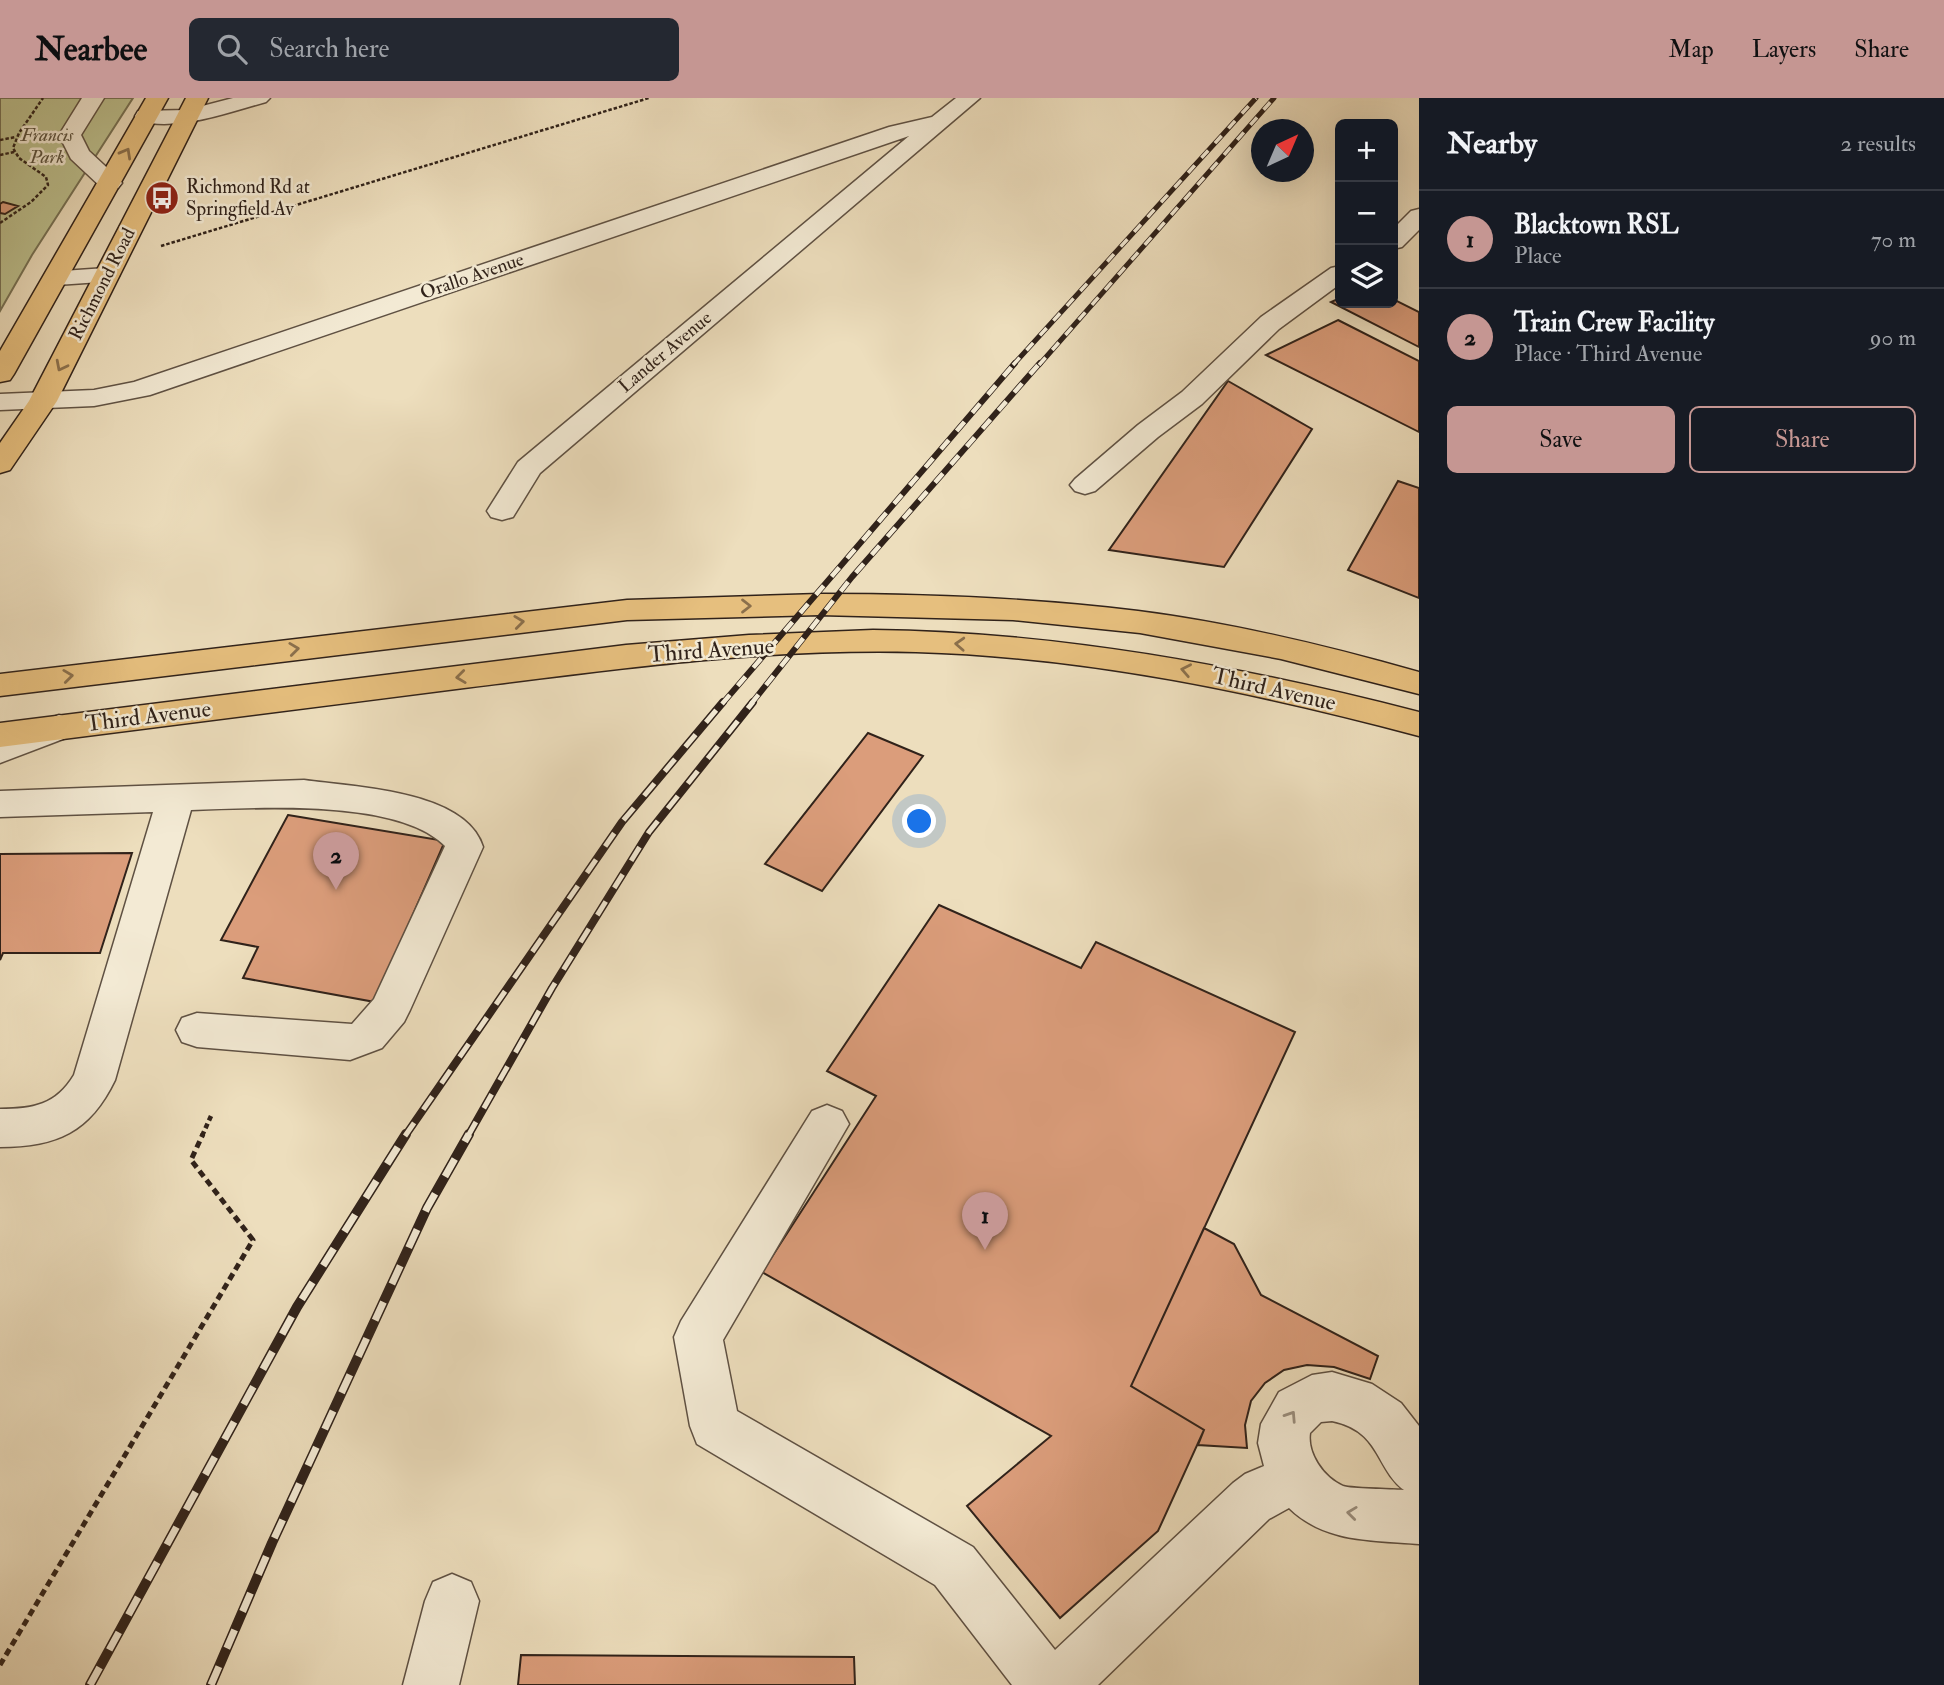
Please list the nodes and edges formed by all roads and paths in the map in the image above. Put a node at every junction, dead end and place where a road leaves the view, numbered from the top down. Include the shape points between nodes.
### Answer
1 (43, 98) edge
2 (93, 98) edge
3 (258, 98) edge
4 (649, 98) edge
5 (969, 98) edge
6 (152, 107) edge
7 (192, 107) edge
8 (940, 122) junction
9 (17, 137) junction
10 (0, 141) edge
11 (14, 152) junction
12 (0, 155) edge
13 (762, 177) junction
14 (110, 183) junction
15 (840, 204) junction
16 (1419, 216) edge
17 (0, 223) edge
18 (1398, 237) edge
19 (110, 268) junction
20 (57, 277) junction
21 (1335, 277) edge
22 (0, 374) edge
23 (43, 401) junction
24 (0, 402) edge
25 (0, 464) edge
26 (1085, 485) dead end
27 (502, 511) dead end
28 (1419, 683) edge
29 (0, 685) edge
30 (1419, 724) edge
31 (59, 727) junction
32 (0, 735) edge
33 (0, 751) edge
34 (176, 797) junction
35 (0, 804) edge
36 (197, 1030) dead end
37 (211, 1116) dead end
38 (827, 1124) dead end
39 (0, 1128) edge
40 (1419, 1471) edge
41 (1297, 1479) junction
42 (1419, 1518) edge
43 (452, 1601) dead end
44 (0, 1665) edge
45 (431, 1685) edge
46 (1047, 1685) edge
47 (1058, 1685) edge

1 - 9 path
2 - 14 street via 70,135 79,154
3 - 7 street
4 - 19 path
5 - 8 street, Lander Avenue
6 - 7 street
14 -> 6 main road, Richmond Road
7 - 19 main road, Richmond Road
8 - 13 street, Orallo Avenue
8 - 15 street, Lander Avenue
9 - 10 path
9 - 11 path
11 - 12 path
11 - 17 path via 42,173 48,185
13 - 15 street via 815,184
13 - 23 street, Orallo Avenue via 140,389
14 - 20 main road, Richmond Road
15 - 27 street, Lander Avenue via 528,468
16 - 18 street
19 - 20 street
19 -> 23 main road, Richmond Road
20 - 22 main road, Richmond Road
21 - 26 street via 1270,323 1192,398
23 - 24 street, Orallo Avenue
23 - 25 main road, Richmond Road
29 -> 28 main road, Third Avenue via 627,610 916,605 1140,622 1263,645
30 -> 31 main road, Third Avenue via 1157,664 978,645 876,642 626,656
31 - 32 main road, Third Avenue
31 - 33 street
34 - 35 street
34 - 36 street via 304,793 397,806 447,825 464,847 389,1010 367,1036 350,1043
34 - 39 street via 94,1080 75,1108 51,1123 36,1128
37 - 44 path via 191,1160 253,1240
38 - 46 street via 698,1337 715,1426 954,1566
41 -> 40 street via 1285,1452 1285,1424 1306,1400 1323,1396 1342,1397 1379,1416
42 -> 41 street via 1334,1510
41 - 47 street via 1251,1501
43 - 45 street

